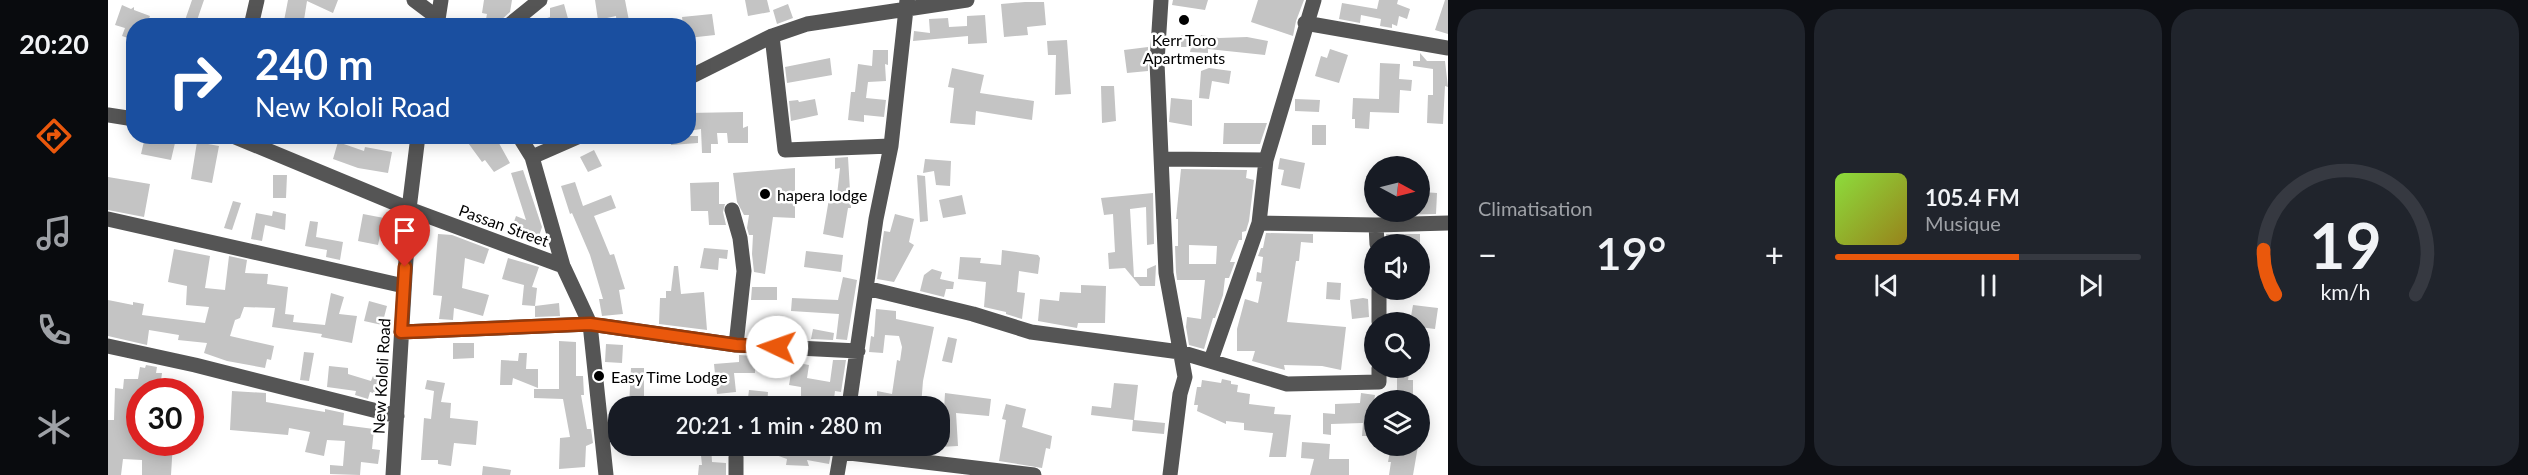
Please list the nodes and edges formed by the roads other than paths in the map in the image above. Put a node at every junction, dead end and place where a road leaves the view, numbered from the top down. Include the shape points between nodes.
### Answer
1 (257, 0) edge
2 (414, 0) edge
3 (441, 0) edge
4 (540, 0) edge
5 (967, 0) edge
6 (1161, 0) edge
7 (1314, 0) edge
8 (906, 4) edge
9 (253, 18) edge
10 (433, 18) edge
11 (439, 18) edge
12 (518, 18) edge
13 (1305, 23) junction
14 (772, 36) junction
15 (1448, 48) edge
16 (696, 74) edge
17 (108, 115) edge
18 (126, 118) edge
19 (252, 144) edge
20 (417, 144) edge
21 (524, 144) edge
22 (562, 144) edge
23 (891, 146) junction
24 (532, 157) junction
25 (1162, 159) junction
26 (1266, 160) junction
27 (409, 209) junction
28 (732, 210) dead end
29 (108, 219) edge
30 (1259, 223) junction
31 (1448, 223) edge
32 (1376, 225) junction
33 (1376, 234) edge
34 (563, 266) junction
35 (404, 286) junction
36 (866, 288) junction
37 (590, 324) junction
38 (401, 332) junction
39 (736, 345) junction
40 (108, 346) edge
41 (858, 351) junction
42 (1180, 352) junction
43 (1211, 360) junction
44 (1379, 378) edge
45 (851, 396) edge
46 (397, 416) junction
47 (841, 456) edge
48 (894, 456) edge
49 (736, 457) dead end
50 (393, 475) edge
51 (606, 475) edge
52 (736, 475) edge
53 (837, 475) edge
54 (1034, 475) edge
55 (1170, 475) edge

1 - 9 street
2 - 10 street
3 - 11 street
4 - 12 street
5 - 8 street
6 - 25 street via 1157,62
7 - 13 street
8 - 14 street via 807,24
8 - 23 street
13 - 15 street
13 - 26 street
14 - 16 street
14 - 23 street via 785,150
17 - 18 street
19 - 27 street, Passan Street
20 - 27 street, New Kololi Road
21 - 24 street
22 - 24 street
23 - 36 street
24 - 34 street
25 - 26 street
25 - 42 street via 1166,273
26 - 30 street
27 - 34 street, Passan Street
27 - 35 street, New Kololi Road
28 - 39 street via 744,271
29 - 35 street
30 - 32 street
30 - 43 street
31 - 32 street
32 - 33 street
34 - 37 street
35 - 38 street, New Kololi Road
36 - 41 street
36 - 42 street via 1031,332
37 - 38 street
37 - 39 street
37 - 51 street
38 - 46 street, New Kololi Road
39 - 41 street
40 - 46 street
41 - 45 street
42 - 43 street
42 - 55 street via 1185,377
43 - 44 street via 1287,384 1379,382
46 - 50 street, New Kololi Road
47 - 53 street
48 - 54 street
49 - 52 street

